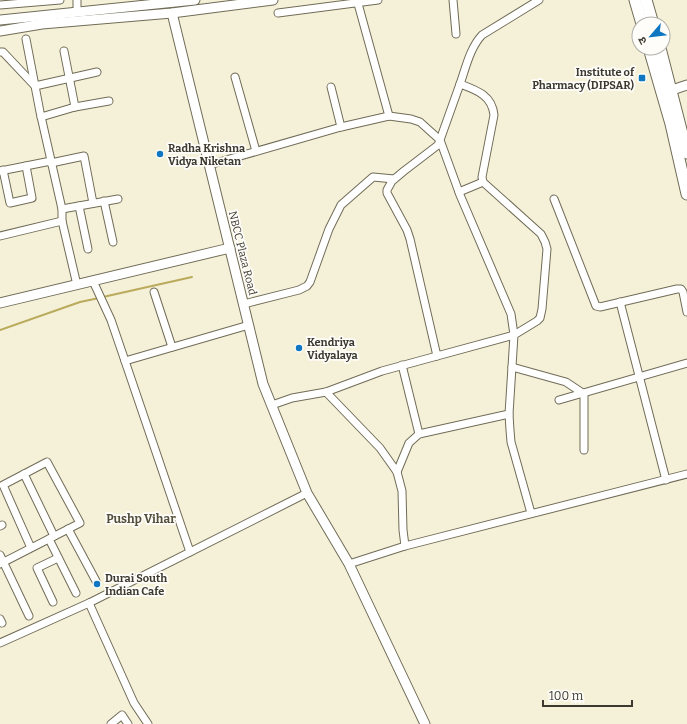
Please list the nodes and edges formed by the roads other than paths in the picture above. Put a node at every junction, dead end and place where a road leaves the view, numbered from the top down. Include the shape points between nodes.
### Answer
1 (54, 0) edge
2 (60, 0) edge
3 (77, 0) edge
4 (195, 0) edge
5 (273, 0) edge
6 (378, 0) edge
7 (453, 0) edge
8 (539, 0) edge
9 (635, 0) edge
10 (646, 0) edge
11 (23, 1) edge
12 (40, 1) edge
13 (357, 2) edge
14 (4, 3) edge
15 (122, 4) edge
16 (77, 12) junction
17 (172, 13) junction
18 (278, 13) dead end
19 (640, 16) edge
20 (651, 16) edge
21 (0, 20) edge
22 (0, 31) edge
23 (456, 34) dead end
24 (26, 39) dead end
25 (64, 51) dead end
26 (0, 52) edge
27 (651, 56) edge
28 (662, 56) edge
29 (97, 72) dead end
30 (235, 76) dead end
31 (69, 79) junction
32 (460, 84) junction
33 (687, 85) edge
34 (35, 86) junction
35 (331, 87) dead end
36 (672, 90) junction
37 (108, 101) dead end
38 (75, 108) junction
39 (389, 116) junction
40 (41, 117) junction
41 (341, 127) junction
42 (440, 140) junction
43 (256, 151) junction
44 (687, 152) edge
45 (51, 162) junction
46 (209, 165) junction
47 (26, 166) junction
48 (2, 170) edge
49 (394, 179) junction
50 (483, 182) junction
51 (459, 192) junction
52 (687, 194) edge
53 (118, 199) dead end
54 (554, 199) dead end
55 (104, 201) junction
56 (93, 203) junction
57 (79, 206) junction
58 (62, 208) junction
59 (62, 221) junction
60 (0, 236) edge
61 (113, 242) dead end
62 (230, 248) junction
63 (88, 249) dead end
64 (93, 281) junction
65 (77, 285) junction
66 (154, 292) dead end
67 (620, 302) junction
68 (0, 303) edge
69 (244, 304) junction
70 (687, 312) edge
71 (249, 325) junction
72 (514, 335) junction
73 (172, 347) junction
74 (437, 356) junction
75 (125, 361) junction
76 (687, 363) edge
77 (402, 365) junction
78 (512, 367) junction
79 (640, 377) junction
80 (326, 392) junction
81 (584, 394) junction
82 (559, 400) dead end
83 (272, 405) junction
84 (509, 414) junction
85 (419, 434) junction
86 (584, 450) dead end
87 (397, 472) junction
88 (24, 474) junction
89 (687, 474) edge
90 (666, 480) junction
91 (307, 493) junction
92 (531, 513) junction
93 (68, 529) junction
94 (52, 537) junction
95 (405, 546) junction
96 (31, 548) junction
97 (190, 552) junction
98 (58, 558) junction
99 (1, 560) edge
100 (349, 564) junction
101 (96, 581) dead end
102 (76, 593) dead end
103 (54, 602) dead end
104 (89, 603) junction
105 (29, 616) dead end
106 (0, 642) edge
107 (111, 724) edge
108 (128, 724) edge
109 (148, 724) edge
110 (425, 724) edge

1 - 2 street
1 - 12 street
3 - 16 street
4 - 15 street
5 - 17 street
6 - 13 street
7 - 23 street
8 - 32 street via 477,40
9 - 19 main road
10 - 20 main road
11 - 12 street
11 - 14 street
13 - 18 street
13 - 39 street
15 - 16 street
16 - 21 street
17 - 22 street via 42,24
17 - 46 street, NBCC Plaza Road
24 - 34 street
25 - 31 street
26 - 34 street via 3,52
27 - 52 main road via 671,124
28 - 36 main road
29 - 31 street
30 - 43 street
31 - 34 street
31 - 38 street
32 - 42 street
32 - 50 street via 481,92 493,108
33 - 36 street
34 - 40 street
35 - 41 street
36 - 44 main road
37 - 38 street
38 - 40 street
39 - 41 street
39 - 42 street via 420,122
40 - 45 street
41 - 43 street
42 - 49 street via 438,145
42 - 51 street
43 - 46 street
45 - 47 street
45 - 56 street via 84,156
45 - 58 street
46 - 62 street, NBCC Plaza Road
47 - 48 street
47 - 48 street via 32,198 10,203
49 - 69 street via 373,177 341,205 307,286
49 - 74 street via 388,186 387,193 410,239
50 - 51 street
50 - 72 street via 541,234 547,249 540,318
51 - 72 street via 511,314
53 - 55 street
54 - 67 street via 596,306
55 - 56 street
55 - 61 street
56 - 57 street
57 - 58 street
57 - 63 street
58 - 59 street
59 - 60 street
59 - 65 street
62 - 64 street
62 - 69 street, NBCC Plaza Road
64 - 65 street
64 - 75 street
65 - 68 street
66 - 73 street
67 - 70 street via 677,288 683,292
67 - 79 street
69 - 71 street, NBCC Plaza Road
71 - 73 street
71 - 83 street, NBCC Plaza Road via 263,384
72 - 74 street
72 - 78 street
73 - 75 street
74 - 77 street
75 - 97 street
76 - 79 street
77 - 80 street
77 - 85 street
78 - 81 street via 566,382
78 - 84 street
79 - 81 street
79 - 90 street
80 - 83 street via 292,398
80 - 87 street via 380,448
81 - 82 street
81 - 86 street
83 - 91 street, NBCC Plaza Road
84 - 85 street
84 - 92 street via 511,442
85 - 87 street via 408,443
87 - 95 street via 402,491
88 - 93 street via 47,462 80,523
88 - 94 street
88 - 96 street via 2,485
89 - 90 street
90 - 92 street
91 - 97 street
91 - 100 street, NBCC Plaza Road
92 - 95 street
93 - 94 street
93 - 101 street
94 - 96 street
94 - 98 street
95 - 100 street
96 - 99 street
97 - 104 street
98 - 102 street
98 - 103 street via 37,568
99 - 105 street
100 - 110 street, NBCC Plaza Road
104 - 106 street
104 - 109 street via 134,703
107 - 108 street via 122,715

